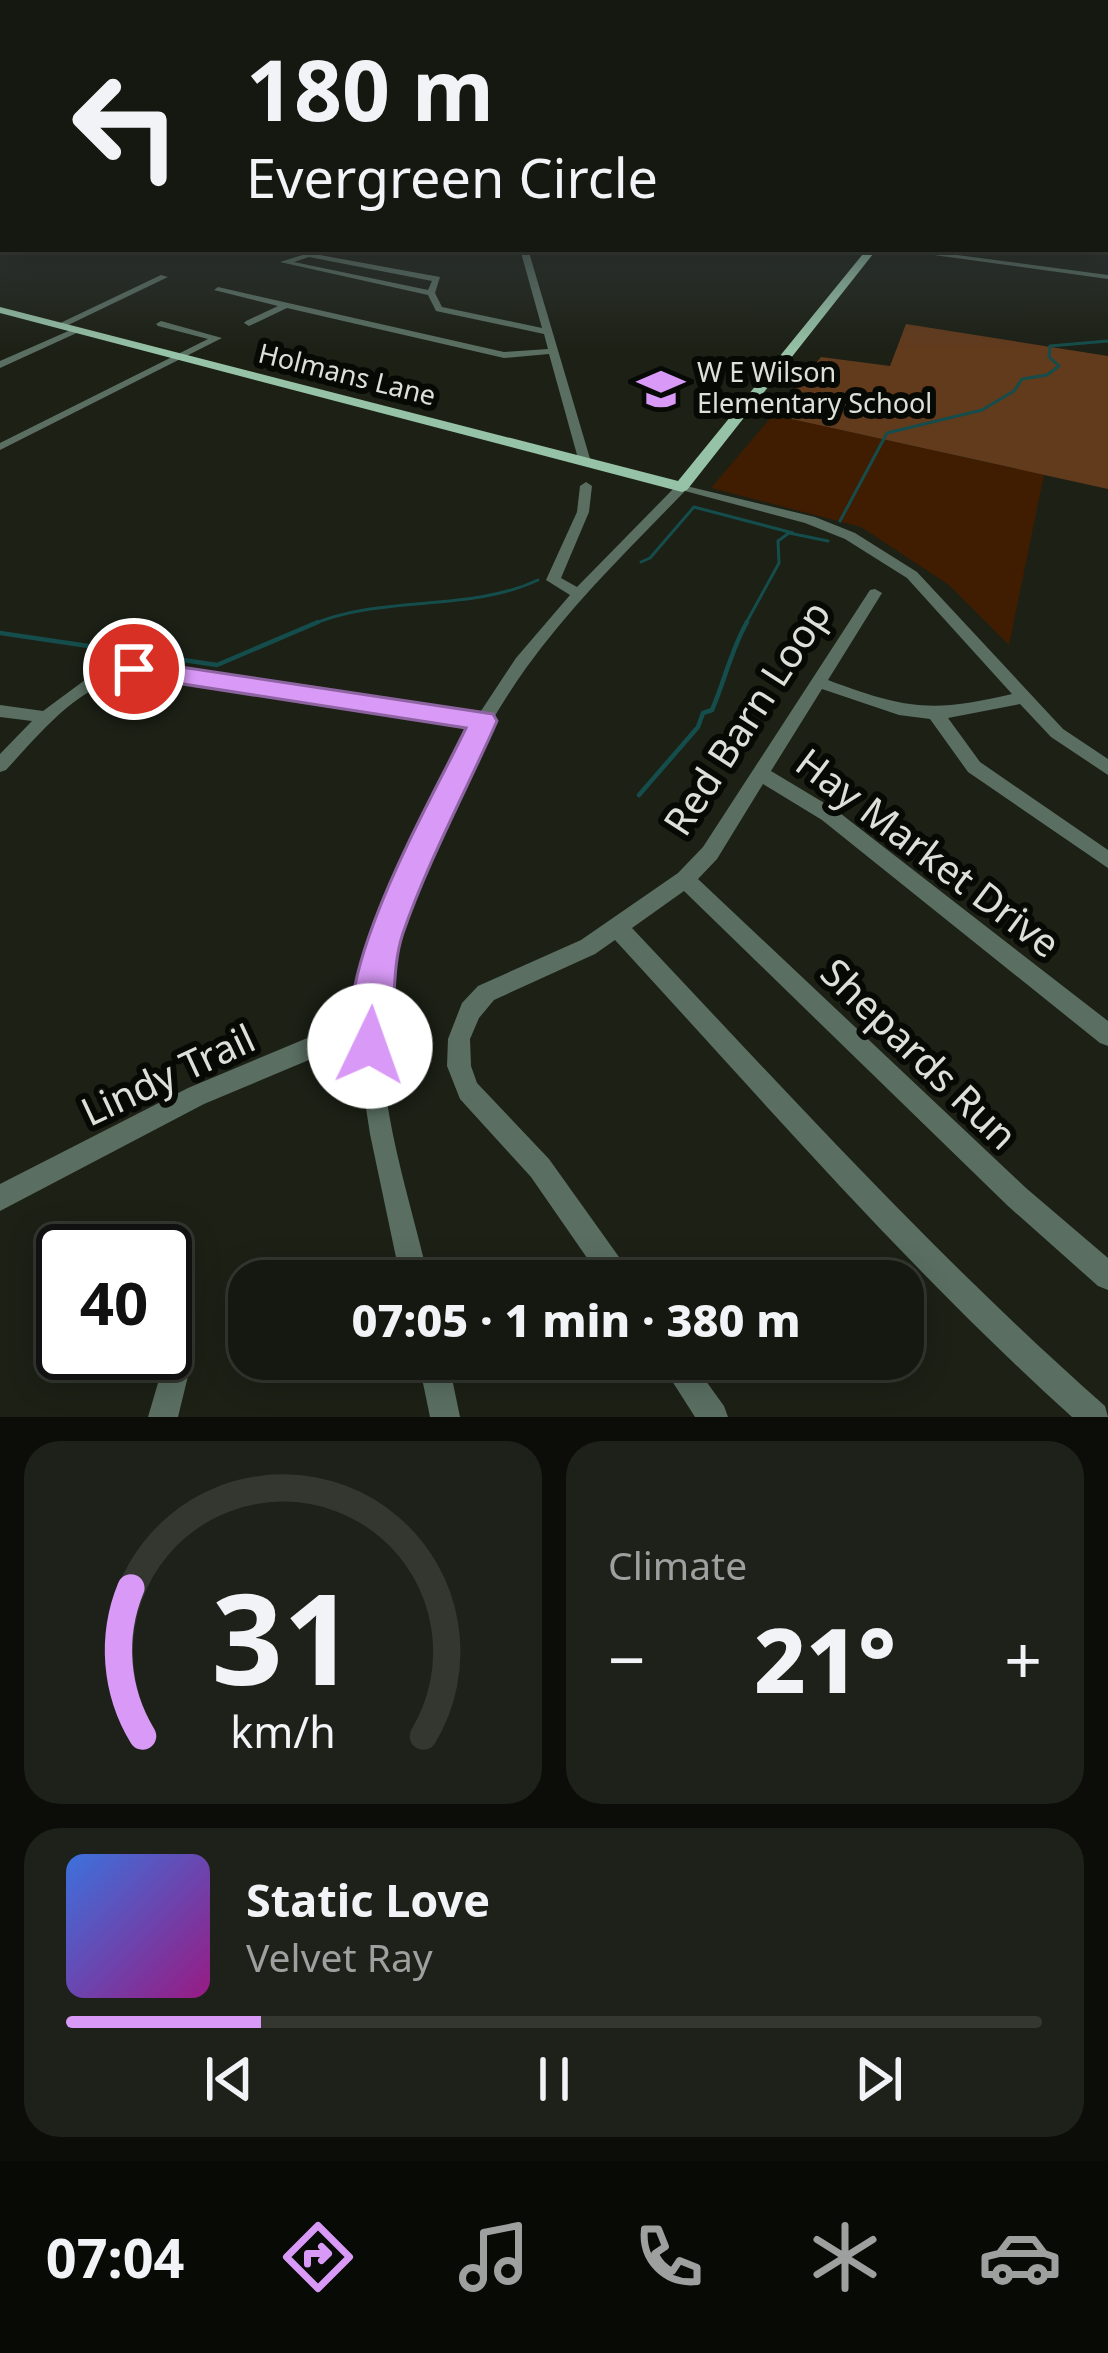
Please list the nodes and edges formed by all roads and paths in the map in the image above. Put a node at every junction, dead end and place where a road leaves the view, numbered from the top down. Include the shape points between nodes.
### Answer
1 (525, 252) edge
2 (870, 252) edge
3 (917, 252) edge
4 (363, 266) junction
5 (344, 276) junction
6 (164, 277) dead end
7 (1108, 277) edge
8 (218, 290) dead end
9 (431, 293) junction
10 (286, 305) junction
11 (0, 310) edge
12 (542, 315) junction
13 (484, 318) junction
14 (249, 323) dead end
15 (161, 324) dead end
16 (59, 326) junction
17 (77, 330) junction
18 (546, 332) junction
19 (553, 351) junction
20 (178, 357) junction
21 (0, 365) edge
22 (0, 447) edge
23 (585, 461) junction
24 (586, 486) dead end
25 (682, 487) junction
26 (875, 593) dead end
27 (579, 594) junction
28 (819, 682) junction
29 (1024, 697) junction
30 (0, 711) edge
31 (937, 716) junction
32 (46, 717) junction
33 (483, 721) junction
34 (0, 765) edge
35 (1108, 768) edge
36 (761, 774) junction
37 (1108, 860) edge
38 (685, 879) junction
39 (618, 928) junction
40 (371, 1023) junction
41 (1108, 1035) edge
42 (0, 1198) edge
43 (412, 1260) edge
44 (604, 1260) edge
45 (1108, 1276) edge
46 (171, 1380) edge
47 (438, 1380) edge
48 (687, 1380) edge
49 (163, 1417) edge
50 (446, 1417) edge
51 (713, 1417) edge
52 (1094, 1417) edge

1 - 12 street
2 - 25 main road
3 - 7 street
4 - 5 street
4 - 5 street via 304,255 284,262
4 - 9 street via 437,279
5 - 9 street
6 - 16 street
8 - 10 street
9 - 13 street via 435,308
10 - 14 street
10 - 19 street via 504,355
11 - 16 main road, Holmans Lane
12 - 13 street
12 - 18 street
13 - 18 street
15 - 20 street via 217,338
16 - 17 main road, Holmans Lane
17 - 20 main road, Holmans Lane
17 - 21 street
18 - 19 street
19 - 23 street
20 - 22 street
20 - 23 main road, Holmans Lane
23 - 25 main road, Holmans Lane
24 - 27 street via 584,512 553,580
25 - 27 street
25 - 29 street via 810,520 865,545 912,575
26 - 28 street, Red Barn Loop
27 - 33 street
28 - 31 street via 891,711
28 - 36 street, Red Barn Loop
29 - 31 street
29 - 35 street via 1057,733
30 - 32 street
31 - 37 street via 974,767
32 - 33 street via 103,674 134,669
32 - 34 street
33 - 40 street via 386,933
36 - 38 street, Red Barn Loop
36 - 41 street, Hay Market Drive via 830,814
38 - 39 street, Red Barn Loop
38 - 45 street, Shepards Run
39 - 44 street, Red Barn Loop via 486,993 470,1011 459,1052 468,1090 540,1168
39 - 52 street via 876,1206
40 - 42 street, Lindy Trail via 196,1096
40 - 43 street
46 - 49 street
47 - 50 street
48 - 51 street

